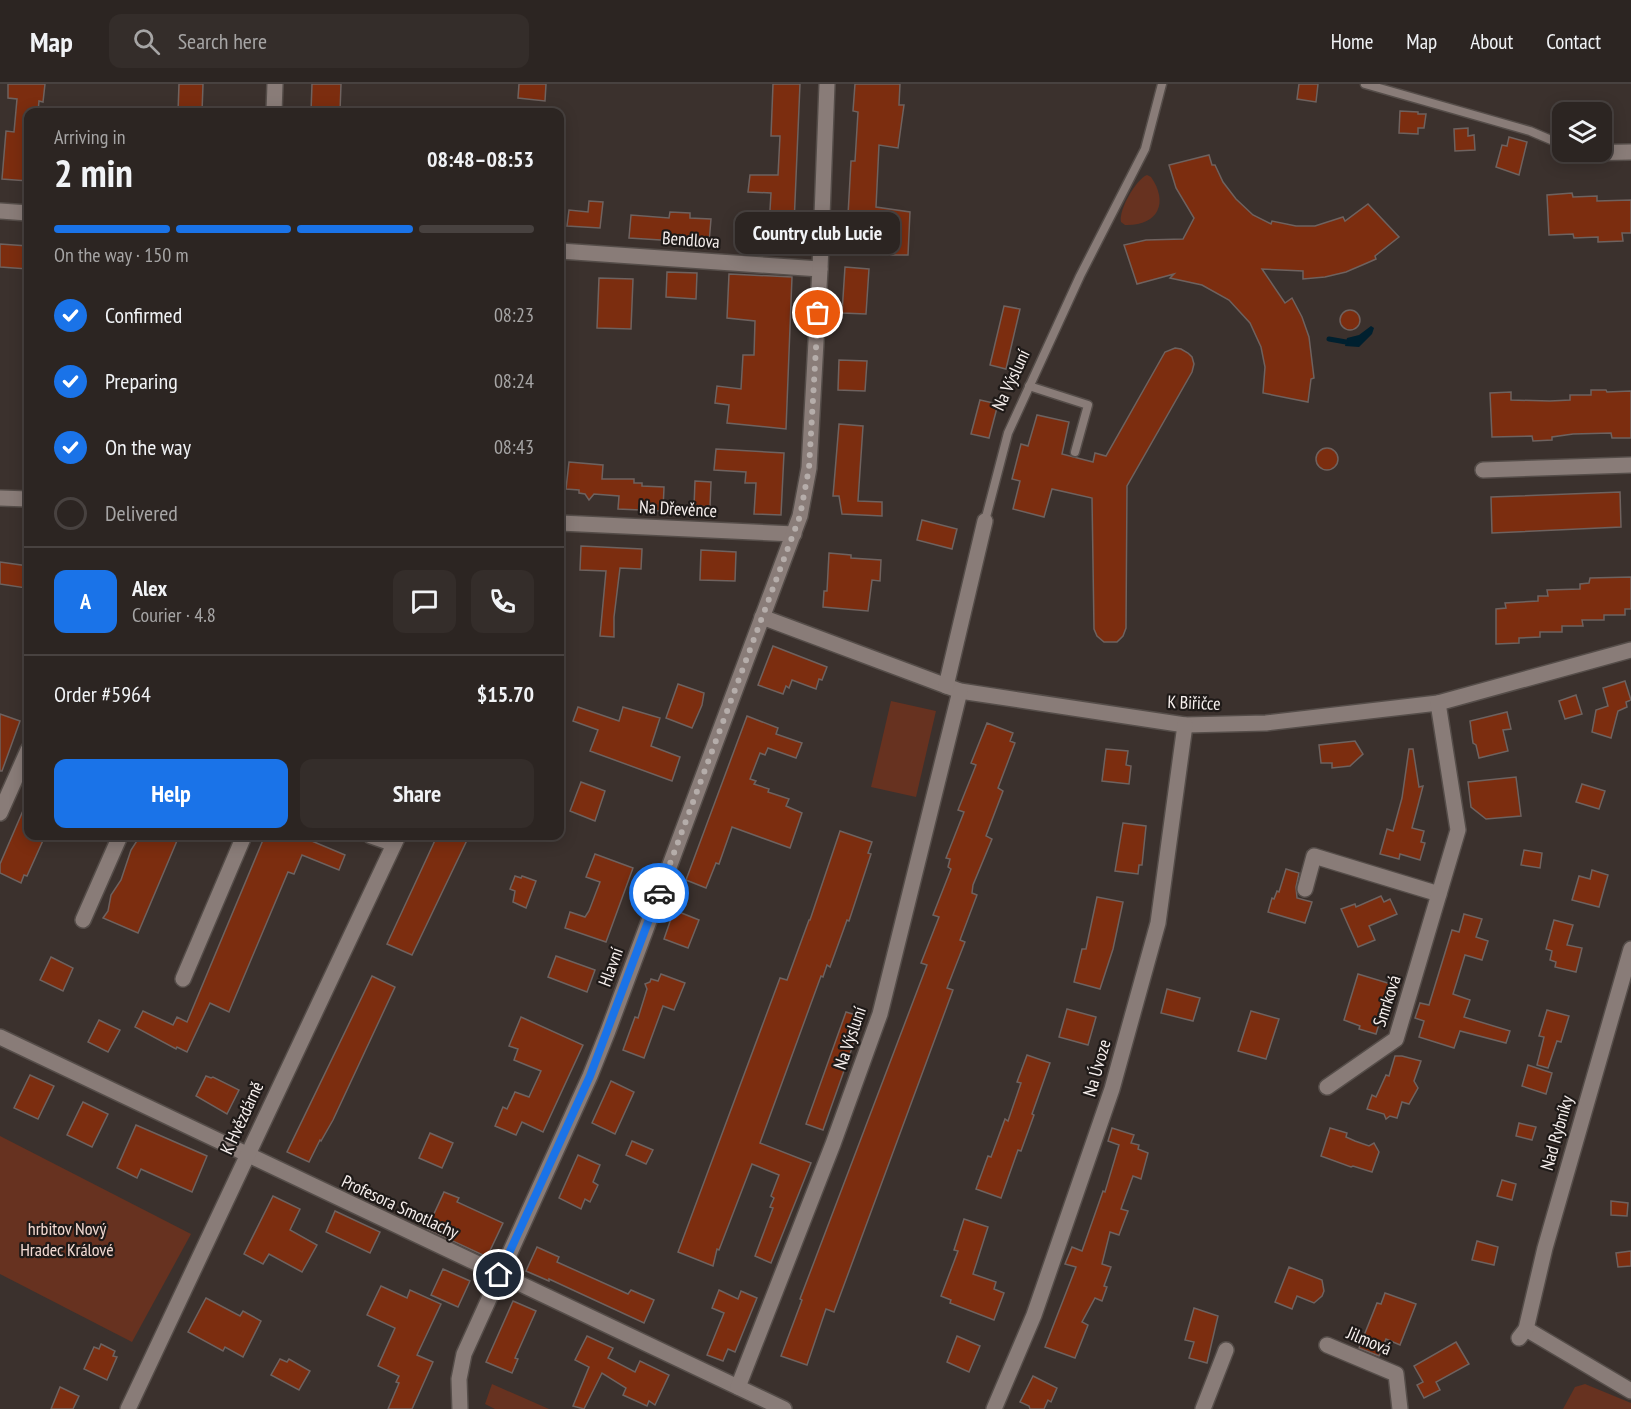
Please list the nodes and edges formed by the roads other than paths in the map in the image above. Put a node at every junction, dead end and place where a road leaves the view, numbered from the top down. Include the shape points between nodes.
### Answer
1 (275, 84) edge
2 (827, 84) edge
3 (1162, 84) edge
4 (1365, 84) edge
5 (274, 108) edge
6 (1552, 140) edge
7 (1612, 152) edge
8 (1631, 152) edge
9 (0, 211) edge
10 (24, 213) edge
11 (564, 251) edge
12 (820, 269) junction
13 (1029, 386) junction
14 (1076, 452) dead end
15 (1631, 465) edge
16 (1483, 470) dead end
17 (0, 498) edge
18 (24, 500) edge
19 (985, 521) joint
20 (564, 524) edge
21 (794, 534) junction
22 (762, 617) junction
23 (1631, 650) edge
24 (953, 688) junction
25 (1438, 703) junction
26 (1185, 725) junction
27 (24, 759) edge
28 (0, 813) edge
29 (118, 840) edge
30 (242, 840) edge
31 (396, 840) edge
32 (1305, 889) dead end
33 (1439, 894) junction
34 (83, 920) dead end
35 (1631, 950) edge
36 (183, 979) dead end
37 (0, 1037) edge
38 (1327, 1087) dead end
39 (246, 1155) junction
40 (499, 1275) junction
41 (1327, 1345) dead end
42 (1226, 1350) dead end
43 (738, 1387) junction
44 (1631, 1391) edge
45 (128, 1409) edge
46 (460, 1409) edge
47 (784, 1409) edge
48 (994, 1409) edge
49 (1203, 1409) edge
50 (1400, 1409) edge

1 - 5 street
2 - 12 street, Hlavní
3 - 13 lane, Na Výsluní via 1141,157
4 - 6 lane
7 - 8 street
9 - 10 street
11 - 12 street, Bendlova
12 - 21 street, Hlavní via 809,468
13 - 14 lane via 1088,405
13 - 19 lane, Na Výsluní via 1008,433
15 - 16 street
17 - 18 street
19 - 24 street, Na Výsluní
20 - 21 street, Na Dřevěnce
21 - 22 street, Hlavní
22 - 24 street, K Biřičce
22 - 40 street, Hlavní via 608,1031
23 - 25 street, K Biřičce
24 - 26 street, K Biřičce
24 - 43 street, Na Výsluní via 879,1014
25 - 26 street, K Biřičce via 1266,723
25 - 33 street, Smrková via 1458,830
26 - 48 street, Na Úvoze via 1158,923 1115,1078 1035,1316
27 - 28 street
29 - 34 street
30 - 36 street
31 - 39 street, K Hvězdárně
32 - 33 street via 1314,856
33 - 38 street, Smrková via 1396,1039
35 - 44 street, Nad Rybníky via 1522,1334
37 - 39 street, Profesora Smotlachy
39 - 40 street, Profesora Smotlachy
39 - 45 street, K Hvězdárně
40 - 43 street, Profesora Smotlachy
40 - 46 street, Hlavní via 464,1354 459,1379
41 - 50 street, Jilmová via 1396,1374
42 - 49 street
43 - 47 street, Profesora Smotlachy

